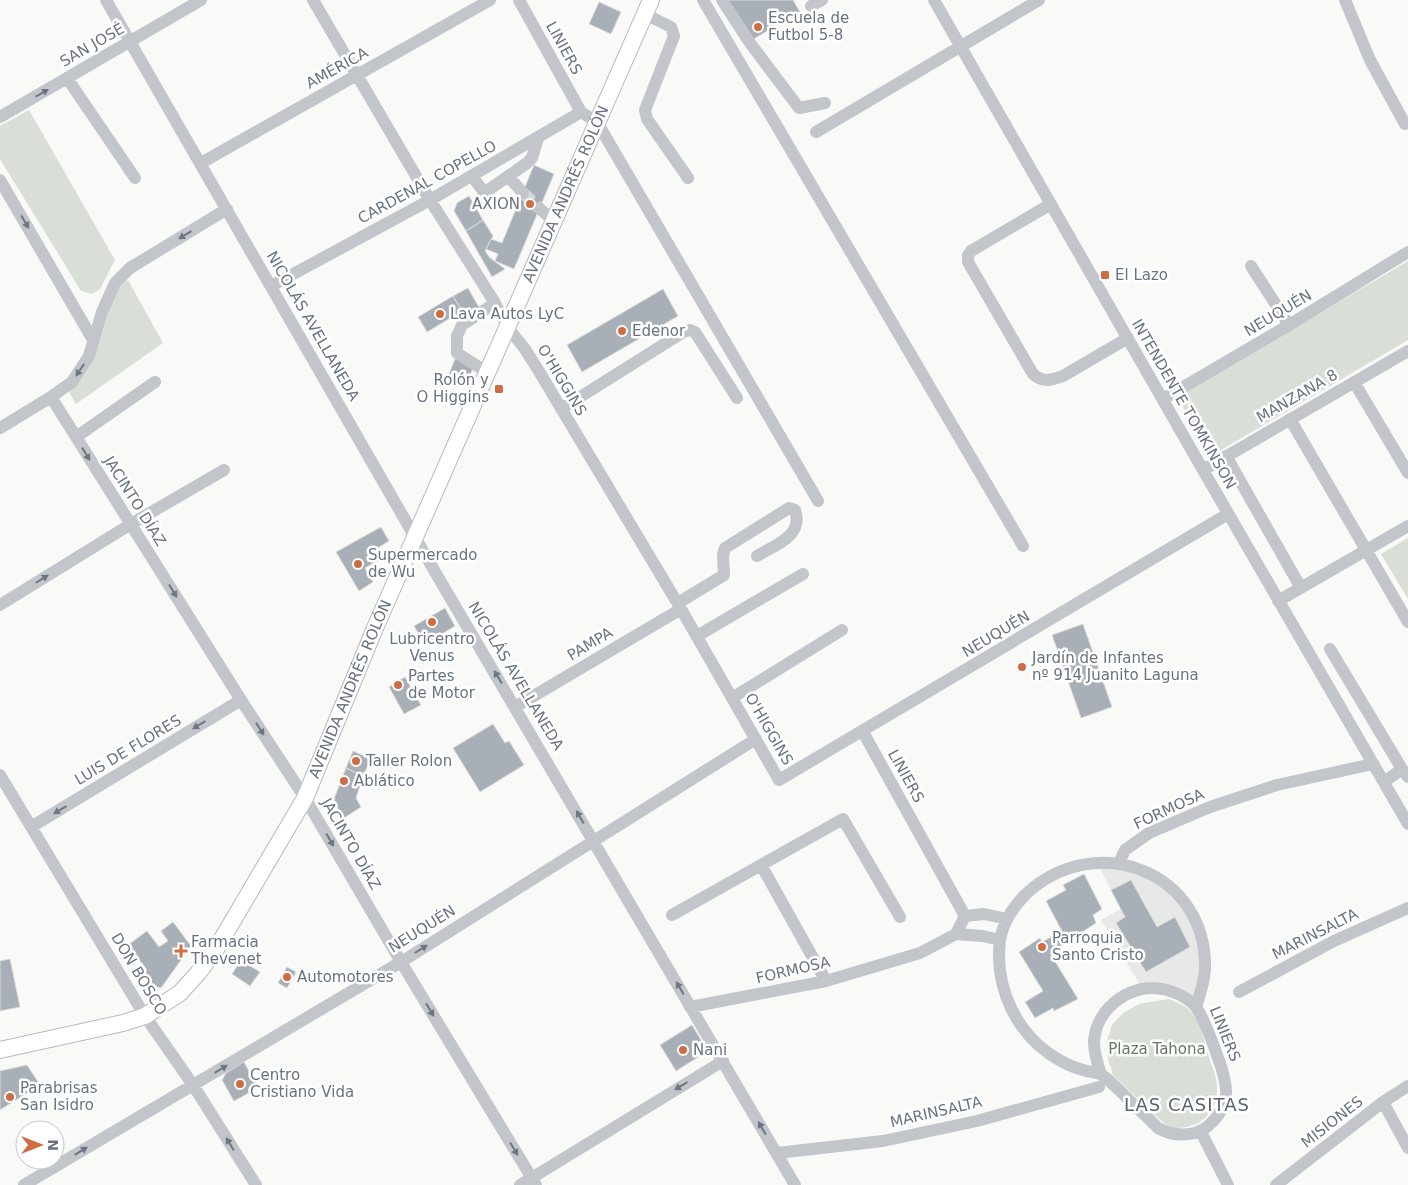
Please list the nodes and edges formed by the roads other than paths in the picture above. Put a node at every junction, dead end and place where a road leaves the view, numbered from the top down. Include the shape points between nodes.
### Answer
1 (106, 0) edge
2 (200, 0) edge
3 (313, 0) edge
4 (490, 0) edge
5 (519, 0) edge
6 (703, 0) edge
7 (722, 0) edge
8 (934, 0) edge
9 (1039, 0) edge
10 (1345, 0) edge
11 (648, 7) edge
12 (130, 42) junction
13 (960, 46) junction
14 (357, 75) junction
15 (67, 78) junction
16 (825, 103) dead end
17 (581, 112) junction
18 (0, 118) edge
19 (597, 122) junction
20 (1405, 124) dead end
21 (816, 132) dead end
22 (538, 138) junction
23 (201, 164) junction
24 (472, 176) junction
25 (508, 176) junction
26 (135, 178) dead end
27 (688, 178) dead end
28 (0, 180) edge
29 (523, 193) tunnel mouth
30 (430, 200) junction
31 (1051, 204) junction
32 (539, 208) tunnel mouth
33 (227, 210) junction
34 (555, 222) junction
35 (1408, 252) edge
36 (1251, 266) dead end
37 (271, 286) junction
38 (495, 303) junction
39 (1289, 325) junction
40 (508, 328) junction
41 (1128, 338) junction
42 (93, 340) junction
43 (1408, 350) edge
44 (488, 373) junction
45 (155, 382) dead end
46 (1354, 382) junction
47 (51, 398) junction
48 (737, 398) dead end
49 (1163, 399) junction
50 (561, 409) junction
51 (1290, 419) junction
52 (0, 428) edge
53 (76, 437) junction
54 (1226, 456) junction
55 (224, 470) dead end
56 (1203, 470) junction
57 (1408, 473) edge
58 (818, 501) dead end
59 (1228, 514) junction
60 (131, 524) junction
61 (1408, 526) edge
62 (415, 537) junction
63 (1023, 546) dead end
64 (1367, 550) junction
65 (757, 556) dead end
66 (803, 574) dead end
67 (1301, 588) junction
68 (1278, 601) junction
69 (0, 605) edge
70 (680, 606) junction
71 (1408, 622) edge
72 (842, 630) dead end
73 (697, 636) junction
74 (1330, 649) dead end
75 (732, 698) junction
76 (241, 700) junction
77 (515, 707) junction
78 (863, 732) junction
79 (756, 739) junction
80 (1373, 764) junction
81 (1405, 773) edge
82 (0, 775) edge
83 (779, 780) joint
84 (1384, 782) junction
85 (305, 798) junction
86 (1408, 824) edge
87 (32, 827) junction
88 (594, 840) junction
89 (1119, 863) junction
90 (762, 865) junction
91 (1408, 908) edge
92 (672, 916) dead end
93 (965, 916) junction
94 (900, 917) dead end
95 (1007, 919) junction
96 (956, 934) junction
97 (1000, 940) junction
98 (401, 962) junction
99 (826, 981) junction
100 (1239, 992) dead end
101 (690, 1007) junction
102 (1196, 1007) junction
103 (145, 1016) junction
104 (0, 1050) edge
105 (723, 1061) junction
106 (1100, 1081) junction
107 (193, 1085) junction
108 (1408, 1086) edge
109 (1383, 1102) junction
110 (1201, 1132) junction
111 (1408, 1148) edge
112 (777, 1153) junction
113 (534, 1182) edge
114 (24, 1185) edge
115 (256, 1185) edge
116 (520, 1185) edge
117 (795, 1185) edge
118 (1228, 1185) edge
119 (1276, 1185) edge

1 - 12 street, NICOLÁS AVELLANEDA
2 - 12 street, SAN JOSÉ
3 - 14 street, O'HIGGINS
4 - 14 street, AMÉRICA
5 - 17 street, LINIERS
6 - 63 street
7 - 16 street via 799,108
8 - 13 street, INTENDENTE TOMKINSON
9 - 13 street
10 - 20 street via 1370,60
11 - 19 main road, AVENIDA ANDRÉS ROLÓN
11 - 27 street via 672,27 674,36 645,110 647,119
12 - 15 street, SAN JOSÉ
12 - 23 street, NICOLÁS AVELLANEDA
13 - 21 street
13 - 31 street, INTENDENTE TOMKINSON
14 - 23 street, AMÉRICA
14 - 30 street, O'HIGGINS
18 -> 15 street, SAN JOSÉ
15 - 26 street
17 - 19 street
17 - 22 street, CARDENAL COPELLO
19 - 34 main road, AVENIDA ANDRÉS ROLÓN
19 - 58 street
22 - 24 street, CARDENAL COPELLO
22 - 25 street via 532,158
23 - 33 street, NICOLÁS AVELLANEDA
24 - 25 street via 487,191
24 - 30 street, CARDENAL COPELLO
25 - 29 street
28 -> 42 street
30 - 37 street, CARDENAL COPELLO
30 - 38 street, O'HIGGINS
31 - 41 street, INTENDENTE TOMKINSON
31 - 41 street via 971,251 968,262 1033,374 1040,380 1063,376
32 - 34 street
33 - 37 street, NICOLÁS AVELLANEDA
33 -> 42 street via 130,268 115,283
34 - 40 main road, AVENIDA ANDRÉS ROLÓN
35 - 39 street, NEUQUÉN
36 - 39 street
37 - 62 street, NICOLÁS AVELLANEDA
38 - 40 street, O'HIGGINS
38 - 44 street via 462,325 457,336 457,352
39 - 49 street, NEUQUÉN
40 - 44 main road, AVENIDA ANDRÉS ROLÓN
40 - 50 street, O'HIGGINS via 525,349
41 - 49 street, INTENDENTE TOMKINSON
42 -> 47 street via 89,356 72,382
43 - 46 street, MANZANA 8
44 - 62 main road, AVENIDA ANDRÉS ROLÓN
45 - 53 street
46 - 51 street, MANZANA 8
46 - 57 street
47 - 52 street
47 - 53 street, JACINTO DÍAZ
48 - 50 street via 695,332 690,330
49 - 56 street, INTENDENTE TOMKINSON
50 - 70 street, O'HIGGINS
51 - 54 street, MANZANA 8
51 - 64 street
53 -> 60 street, JACINTO DÍAZ
54 - 56 street, MANZANA 8
54 - 67 street
55 - 60 street
56 - 59 street, INTENDENTE TOMKINSON
59 - 68 street, INTENDENTE TOMKINSON
59 - 78 street, NEUQUÉN
69 -> 60 street
60 -> 76 street, JACINTO DÍAZ
61 - 64 street
77 -> 62 street, NICOLÁS AVELLANEDA
62 - 85 main road, AVENIDA ANDRÉS ROLÓN
64 - 67 street
64 - 71 street
65 - 70 street, PAMPA via 789,538 796,528 798,517 795,510 789,508 725,548 724,575
66 - 73 street
67 - 68 street
68 - 80 street, INTENDENTE TOMKINSON
70 - 73 street, O'HIGGINS
70 - 77 street, PAMPA
72 - 75 street
73 - 75 street, O'HIGGINS
74 - 81 street
75 - 79 street, O'HIGGINS
76 -> 85 street, JACINTO DÍAZ
76 -> 87 street, LUIS DE FLORES
88 -> 77 street, NICOLÁS AVELLANEDA
78 - 83 street, NEUQUÉN
78 - 93 street, LINIERS
79 - 83 street, O'HIGGINS
79 - 88 street, NEUQUÉN
80 - 84 street, INTENDENTE TOMKINSON
80 - 89 street, FORMOSA via 1277,785 1210,807 1149,833 1125,850
81 - 84 street
82 - 87 street, DON BOSCO
84 - 86 street, INTENDENTE TOMKINSON
85 -> 98 street, JACINTO DÍAZ
85 - 103 main road, AVENIDA ANDRÉS ROLÓN via 215,950 180,993
87 - 103 street, DON BOSCO
98 -> 88 street, NEUQUÉN
101 -> 88 street, NICOLÁS AVELLANEDA
89 - 95 street via 1082,864 1054,874 1030,890
89 - 102 street, LINIERS via 1154,876 1182,900 1193,916 1200,933 1204,961 1202,989
90 - 92 street
90 - 94 street via 843,819
90 - 99 street
91 - 100 street, MARINSALTA via 1341,937
93 - 95 street via 984,914
93 - 96 street
95 - 97 street
96 - 97 street
96 - 99 street, FORMOSA via 920,952
97 - 106 street via 1001,981 1017,1020 1029,1036 1050,1054
107 -> 98 street, NEUQUÉN
98 -> 113 street, JACINTO DÍAZ
99 - 101 street, FORMOSA
101 - 105 street, NICOLÁS AVELLANEDA
102 - 106 street via 1186,998 1161,988 1148,988 1122,996 1099,1023 1094,1040
102 - 110 street, LINIERS via 1214,1046 1224,1076 1225,1093 1225,1101 1215,1120
103 - 104 main road, AVENIDA ANDRÉS ROLÓN
103 - 107 street, DON BOSCO
112 -> 105 street, NICOLÁS AVELLANEDA
105 -> 113 street
106 - 110 street via 1159,1128 1186,1135
106 - 112 street, MARINSALTA via 977,1121 883,1141
114 -> 107 street, NEUQUÉN
115 -> 107 street, DON BOSCO
108 - 109 street, MISIONES
109 - 111 street
109 - 119 street, MISIONES
110 - 118 street
112 - 117 street, NICOLÁS AVELLANEDA
113 - 116 street

